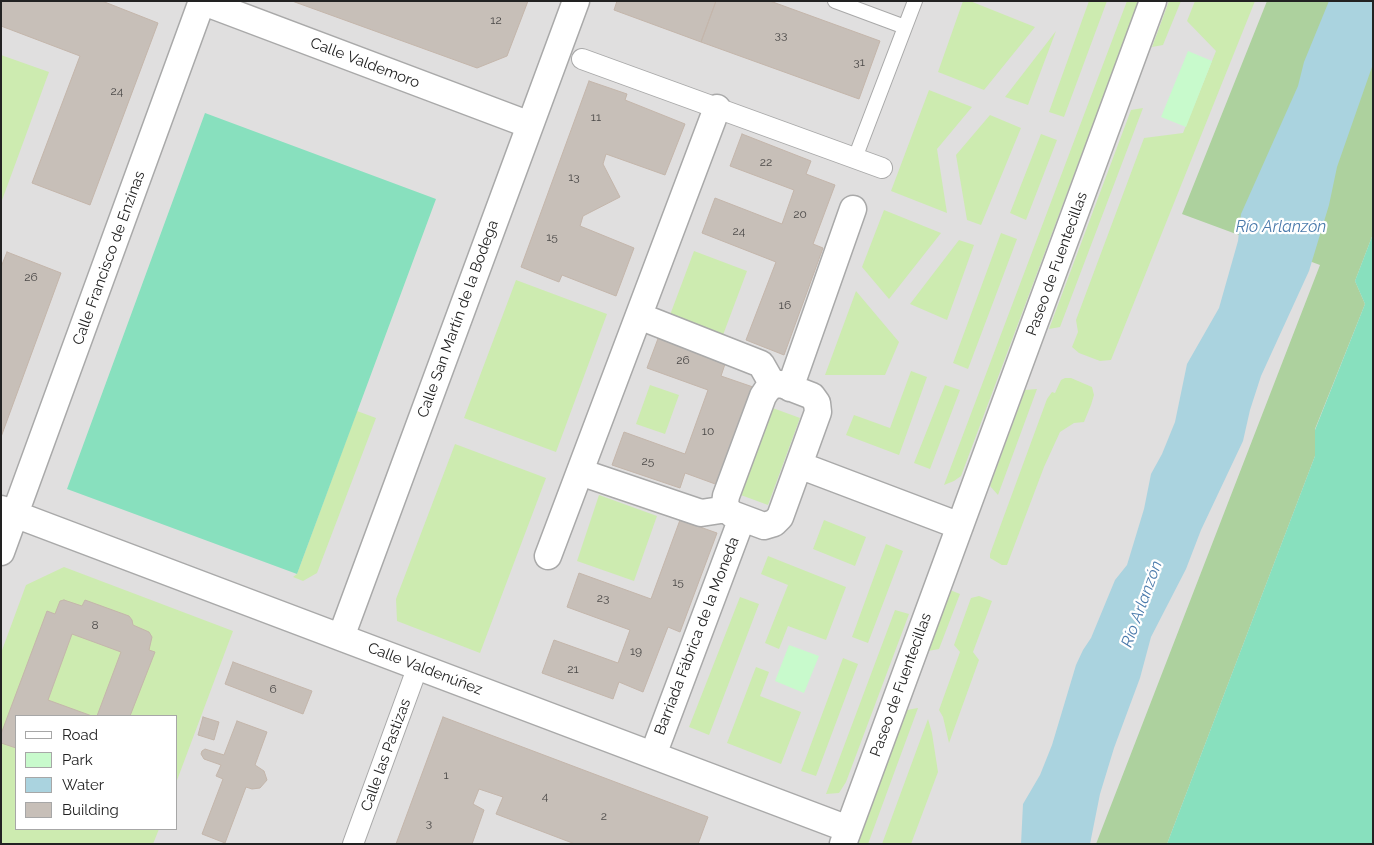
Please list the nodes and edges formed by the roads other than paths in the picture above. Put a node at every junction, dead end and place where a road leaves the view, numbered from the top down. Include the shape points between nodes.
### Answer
1 (202, 1) edge
2 (576, 1) edge
3 (835, 1) edge
4 (914, 1) edge
5 (1154, 1) edge
6 (905, 27) junction
7 (582, 59) dead end
8 (717, 108) junction
9 (530, 125) junction
10 (855, 158) junction
11 (882, 168) dead end
12 (853, 209) dead end
13 (638, 316) junction
14 (781, 386) junction
15 (799, 465) junction
16 (580, 472) junction
17 (8, 512) edge
18 (734, 514) junction
19 (960, 526) junction
20 (1, 552) edge
21 (548, 556) dead end
22 (341, 637) junction
23 (418, 666) junction
24 (653, 755) junction
25 (846, 836) edge
26 (353, 844) edge

1 - 9 street, Calle Valdemoro
1 - 17 street, Calle Francisco de Enzinas
2 - 9 street, Calle San Martín de la Bodega
3 - 6 lane
4 - 6 lane
5 - 19 street, Paseo de Fuentecillas
6 - 10 lane
7 - 8 street
8 - 10 street
8 - 13 street
9 - 22 street, Calle San Martín de la Bodega
10 - 11 street
12 - 14 street, Barriada Fábrica de la Moneda
13 - 14 street via 762,364
13 - 16 street
14 - 15 street, Barriada Fábrica de la Moneda via 812,396 817,403 818,412
14 - 18 street, Barriada Fábrica de la Moneda via 767,390 763,396 725,503
15 - 18 street, Barriada Fábrica de la Moneda via 780,517 774,524 764,526
15 - 19 street
16 - 18 street, Barriada Fábrica de la Moneda via 701,513
16 - 21 street
17 - 20 street, Calle Francisco de Enzinas
17 - 22 street, Calle Valdenúñez
18 - 24 street, Barriada Fábrica de la Moneda
19 - 25 street, Paseo de Fuentecillas
22 - 23 street, Calle Valdenúñez
23 - 24 street, Calle Valdenúñez
23 - 26 street, Calle las Pastizas
24 - 25 street, Calle Valdenúñez

